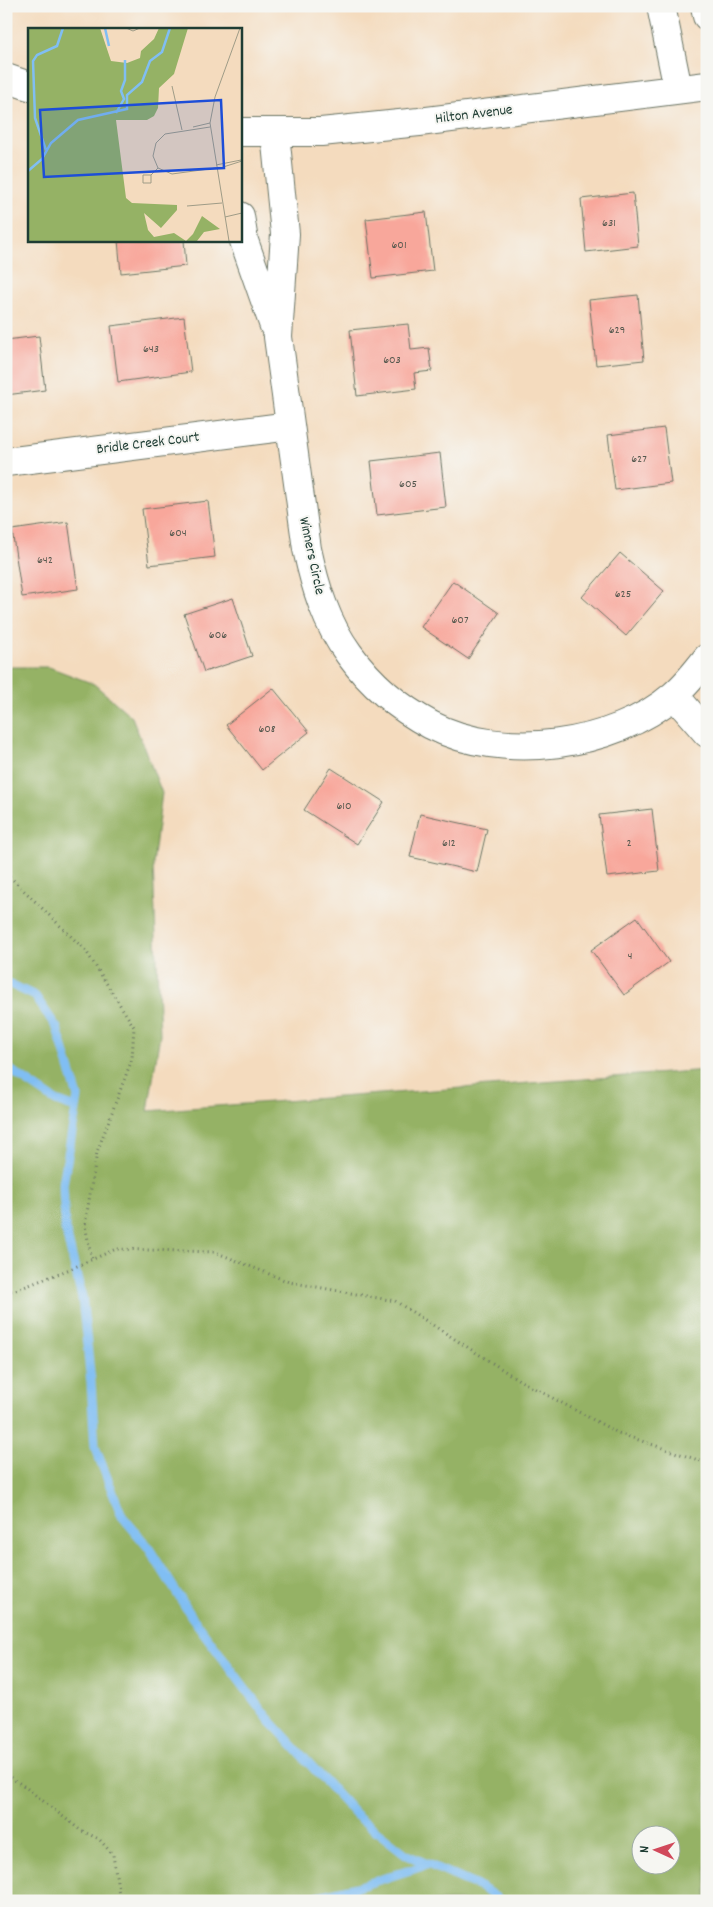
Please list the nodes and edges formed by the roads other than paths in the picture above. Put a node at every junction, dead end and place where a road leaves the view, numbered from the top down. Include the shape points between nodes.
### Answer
1 (661, 6) edge
2 (705, 6) edge
3 (707, 16) edge
4 (6, 78) edge
5 (28, 86) edge
6 (699, 92) edge
7 (241, 132) edge
8 (275, 133) junction
9 (241, 222) edge
10 (278, 337) junction
11 (290, 426) junction
12 (6, 462) edge
13 (707, 658) edge
14 (674, 695) junction
15 (707, 733) edge

1 - 6 street
2 - 3 street
4 - 5 street
6 - 8 street, Hilton Avenue via 321,132
7 - 8 street, Hilton Avenue
8 - 10 street, Winners Circle via 285,234
9 - 10 street, Winners Circle via 244,241
10 - 11 street, Winners Circle
11 - 12 street, Bridle Creek Court
11 - 14 street, Winners Circle via 307,549 321,603 348,653 366,675 408,711 432,726 486,742 544,745 599,735 651,712
13 - 14 street, Winners Circle
14 - 15 street

